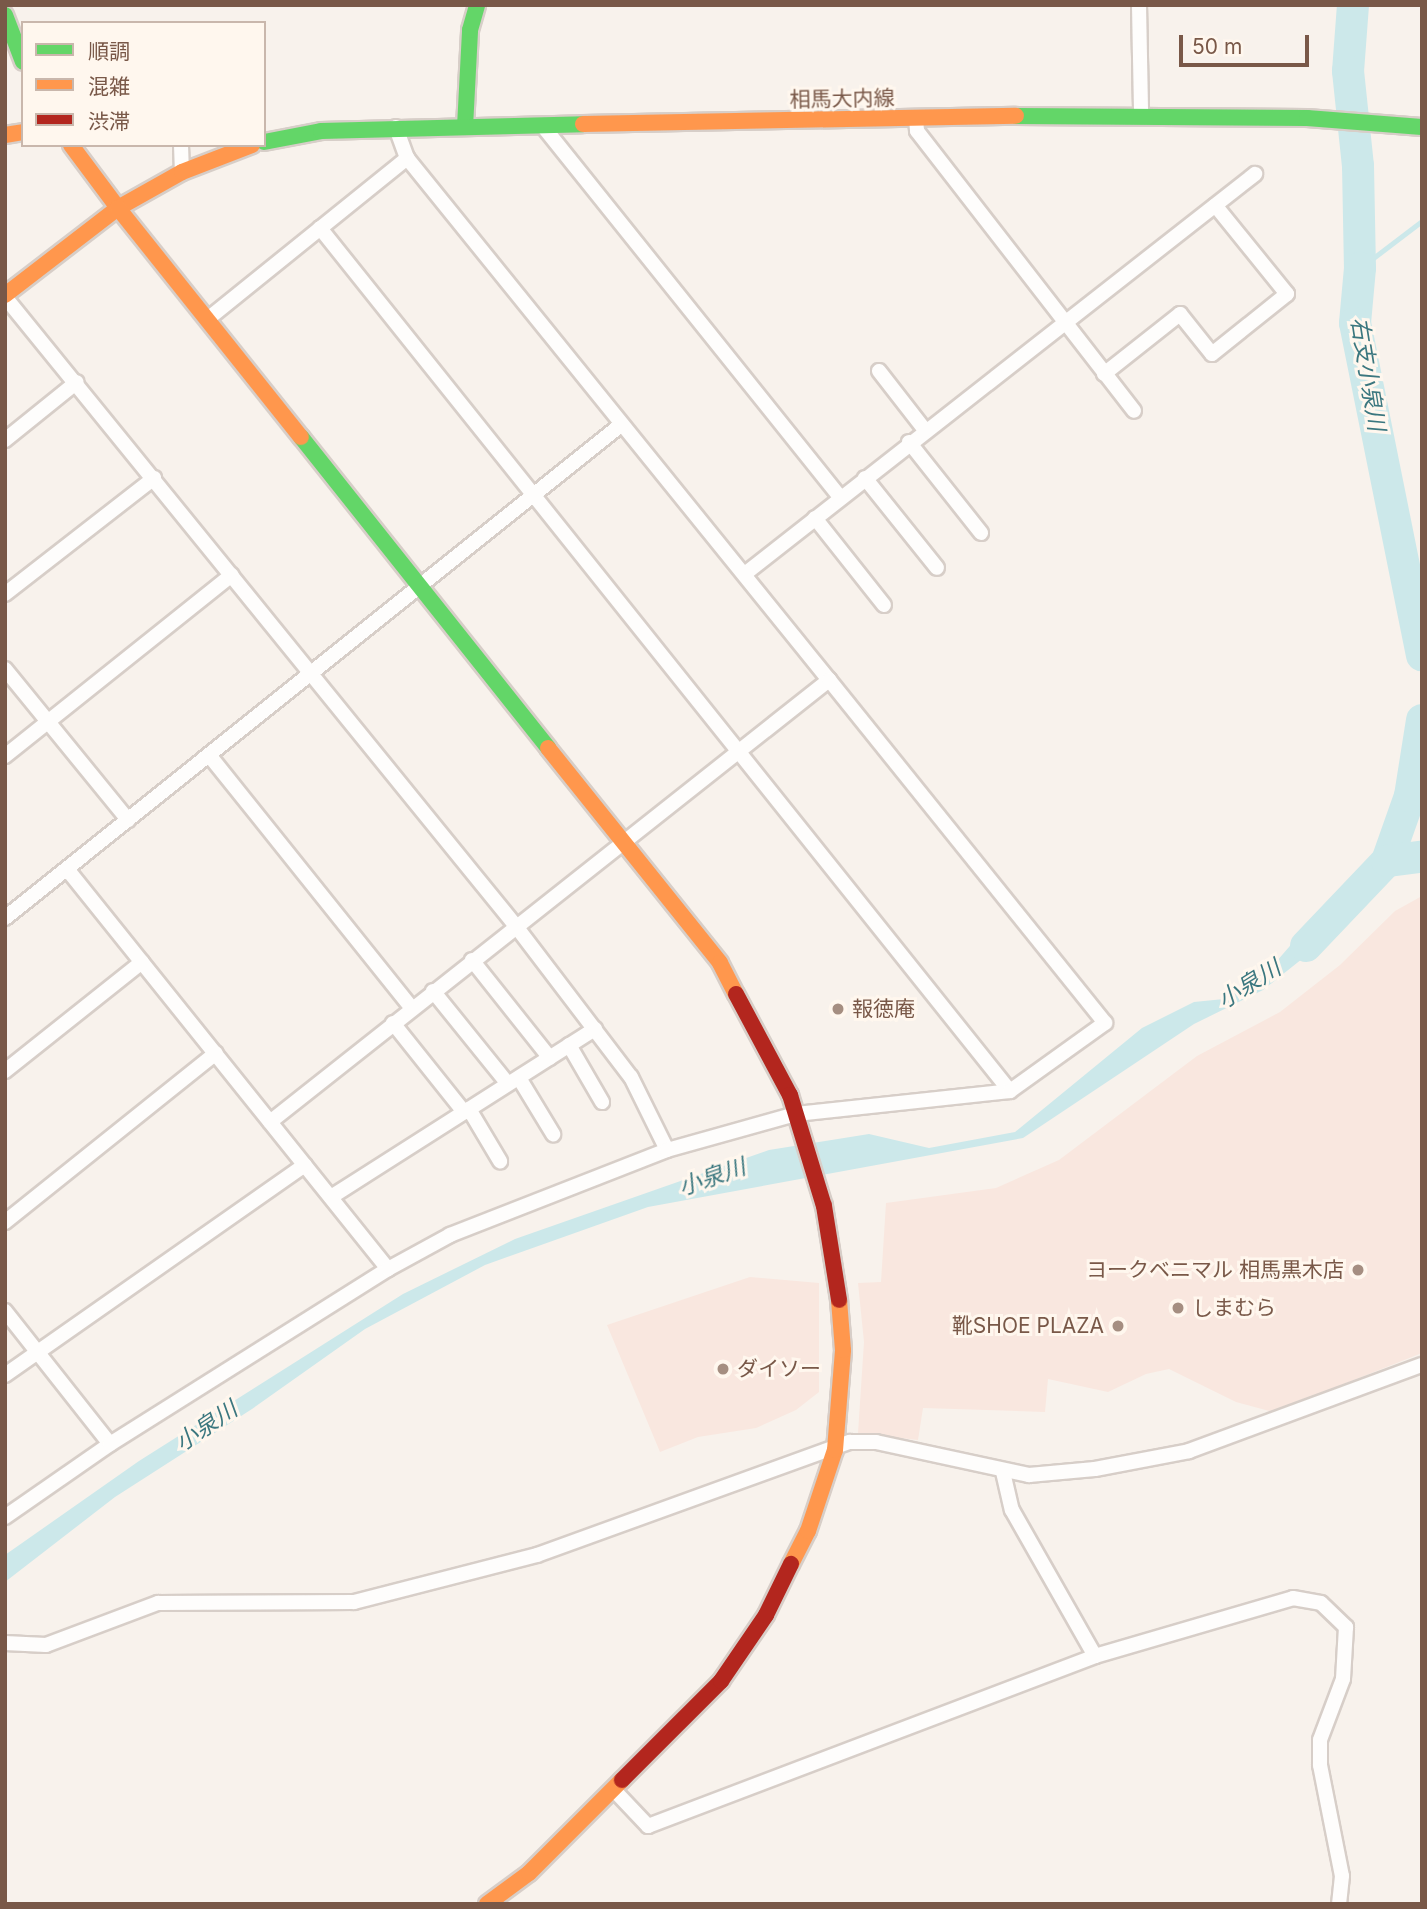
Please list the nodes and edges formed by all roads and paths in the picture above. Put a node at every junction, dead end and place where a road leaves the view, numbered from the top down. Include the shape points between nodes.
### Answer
1 (477, 5) edge
2 (1139, 5) edge
3 (5, 15) edge
4 (21, 57) edge
5 (1141, 114) junction
6 (916, 119) junction
7 (542, 125) junction
8 (396, 127) junction
9 (465, 127) junction
10 (1422, 127) edge
11 (268, 137) edge
12 (72, 147) edge
13 (181, 147) edge
14 (247, 147) edge
15 (407, 158) junction
16 (182, 172) junction
17 (1255, 174) dead end
18 (1215, 205) junction
19 (118, 208) junction
20 (320, 228) junction
21 (5, 296) edge
22 (209, 318) junction
23 (1068, 320) junction
24 (879, 371) dead end
25 (1104, 374) junction
26 (76, 383) junction
27 (1135, 411) dead end
28 (622, 424) junction
29 (925, 430) junction
30 (5, 440) edge
31 (909, 442) junction
32 (154, 478) junction
33 (865, 478) junction
34 (534, 495) junction
35 (841, 498) junction
36 (815, 518) junction
37 (981, 533) dead end
38 (937, 568) dead end
39 (746, 573) junction
40 (232, 575) junction
41 (421, 585) junction
42 (5, 594) edge
43 (884, 605) dead end
44 (5, 669) edge
45 (312, 672) junction
46 (829, 680) junction
47 (49, 722) junction
48 (740, 751) junction
49 (209, 755) junction
50 (5, 756) edge
51 (128, 820) junction
52 (625, 841) junction
53 (67, 869) junction
54 (5, 918) edge
55 (515, 925) junction
56 (472, 960) junction
57 (142, 962) junction
58 (433, 991) junction
59 (412, 1008) junction
60 (393, 1023) junction
61 (595, 1029) junction
62 (569, 1045) junction
63 (216, 1053) junction
64 (550, 1058) junction
65 (5, 1071) edge
66 (513, 1081) junction
67 (1010, 1091) junction
68 (602, 1102) dead end
69 (466, 1111) junction
70 (796, 1114) junction
71 (270, 1122) junction
72 (553, 1134) dead end
73 (667, 1150) junction
74 (500, 1161) dead end
75 (305, 1165) junction
76 (331, 1197) junction
77 (5, 1222) edge
78 (388, 1269) junction
79 (5, 1311) edge
80 (38, 1352) junction
81 (1422, 1365) edge
82 (5, 1375) edge
83 (110, 1444) junction
84 (835, 1450) junction
85 (1003, 1472) junction
86 (5, 1517) edge
87 (5, 1643) edge
88 (1095, 1656) junction
89 (613, 1789) junction
90 (487, 1904) edge
91 (1339, 1904) edge

1 - 9 street via 470,30
2 - 5 street
3 - 4 street
5 - 6 street, 相馬大内線
5 - 10 street, 相馬大内線 via 1307,118
6 - 7 street, 相馬大内線
6 - 23 street via 917,131
7 - 9 street, 相馬大内線
7 - 35 street
8 - 9 street, 相馬大内線
8 - 11 street, 相馬大内線
8 - 15 street
12 - 19 street
13 - 16 street
14 - 16 street
15 - 20 street
15 - 28 street
16 - 19 street
17 - 18 street
18 - 23 street
18 - 25 street via 1287,294 1212,354 1180,314
19 - 21 street
19 - 22 street
20 - 22 street
20 - 34 street
21 - 26 street
22 - 41 street
23 - 25 street via 1072,333
23 - 29 street
24 - 29 street
25 - 27 street
26 - 30 street
26 - 32 street
28 - 34 street
28 - 39 street
29 - 31 street
31 - 33 street
31 - 37 street
32 - 40 street
32 - 42 street
33 - 35 street
33 - 38 street
34 - 41 street
34 - 48 street
35 - 36 street
36 - 39 street
36 - 43 street
39 - 46 street
40 - 45 street
40 - 47 street
41 - 45 street
41 - 52 street
44 - 47 street
45 - 49 street
45 - 55 street
46 - 48 street
46 - 67 street via 1105,1023
47 - 50 street
47 - 51 street
48 - 52 street
48 - 67 street
49 - 51 street
49 - 59 street
51 - 53 street
52 - 55 street
52 - 70 street via 720,963 755,1024
53 - 54 street
53 - 57 street
55 - 56 street
55 - 61 street
56 - 58 street
56 - 64 street
57 - 63 street
57 - 65 street
58 - 59 street
58 - 66 street
59 - 60 street
60 - 69 street
60 - 71 street
61 - 62 street
61 - 73 street via 631,1077
62 - 64 street
62 - 68 street
63 - 71 street
63 - 77 street
64 - 66 street
66 - 69 street
66 - 72 street
67 - 70 street
69 - 74 street
69 - 76 street
70 - 73 street
70 - 84 street via 835,1257 843,1350
71 - 75 street
73 - 78 street via 450,1235
75 - 76 street
75 - 80 street
76 - 78 street
78 - 83 street
79 - 80 street
80 - 82 street
80 - 83 street
81 - 85 street via 1189,1451 1095,1469 1029,1475
83 - 86 street
84 - 85 street via 850,1443 876,1442
84 - 87 street via 537,1555 354,1602 158,1603 47,1645
84 - 89 street via 808,1531 766,1615 721,1681
85 - 88 street via 1013,1510
88 - 89 street via 648,1826
88 - 91 street via 1293,1598 1321,1603 1346,1628 1343,1679 1320,1753 1342,1876
89 - 90 street via 528,1872

